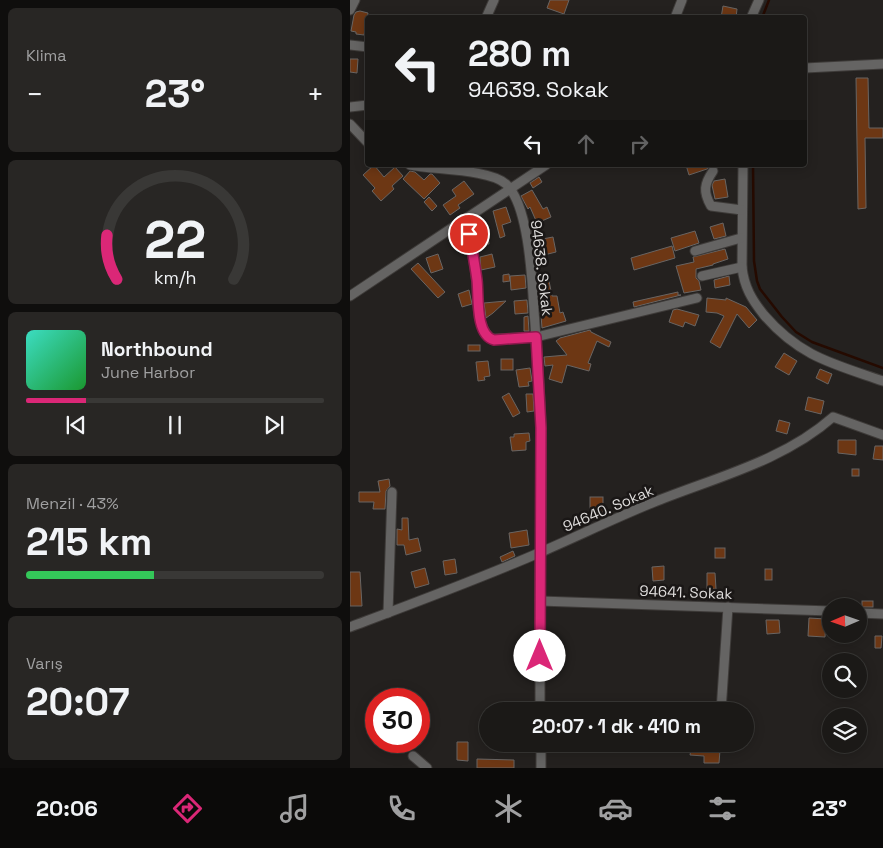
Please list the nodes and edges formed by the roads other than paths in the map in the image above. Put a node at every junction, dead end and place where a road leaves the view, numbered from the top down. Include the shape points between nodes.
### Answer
1 (355, 0) edge
2 (494, 0) edge
3 (682, 0) edge
4 (758, 0) edge
5 (350, 10) edge
6 (487, 15) edge
7 (676, 15) edge
8 (752, 15) edge
9 (350, 45) edge
10 (365, 47) edge
11 (883, 64) edge
12 (807, 68) edge
13 (365, 105) edge
14 (350, 107) edge
15 (350, 124) edge
16 (365, 140) edge
17 (425, 167) edge
18 (543, 167) edge
19 (743, 167) edge
20 (713, 171) dead end
21 (510, 189) junction
22 (742, 210) junction
23 (466, 219) junction
24 (742, 238) junction
25 (695, 251) dead end
26 (742, 267) junction
27 (702, 276) dead end
28 (350, 296) edge
29 (697, 298) dead end
30 (536, 337) junction
31 (883, 381) edge
32 (883, 435) edge
33 (392, 492) dead end
34 (540, 552) junction
35 (540, 600) junction
36 (728, 607) junction
37 (822, 611) edge
38 (388, 613) junction
39 (868, 613) edge
40 (883, 614) edge
41 (350, 626) edge
42 (540, 702) edge
43 (722, 702) edge
44 (540, 752) edge
45 (413, 756) dead end
46 (427, 768) edge
47 (540, 768) edge

1 - 5 street
2 - 6 street
3 - 7 street
4 - 8 street
9 - 10 street
11 - 12 street
13 - 14 street
15 - 16 street
17 - 21 street via 485,175 500,180
18 - 21 street
19 - 22 street
20 - 22 street via 706,184 705,195 711,206
21 - 23 street
21 - 30 street, 94638. Sokak via 522,216 527,243
22 - 24 street
23 - 28 street
23 - 30 street via 477,278 478,312 488,337 494,340
24 - 25 street
24 - 26 street
26 - 27 street
26 - 31 street via 744,282 753,301 771,323 797,346 828,362
29 - 30 street, 94638. Sokak
30 - 34 street, 94638. Sokak via 541,428
32 - 34 street, 94640. Sokak via 833,417 818,430 783,450
33 - 38 street
34 - 35 street, 94638. Sokak
34 - 38 street, 94640. Sokak
35 - 36 street, 94641. Sokak
35 - 42 street, 94638. Sokak
36 - 37 street, 94641. Sokak
36 - 43 street
38 - 41 street, 94640. Sokak
39 - 40 street
44 - 47 street
45 - 46 street

